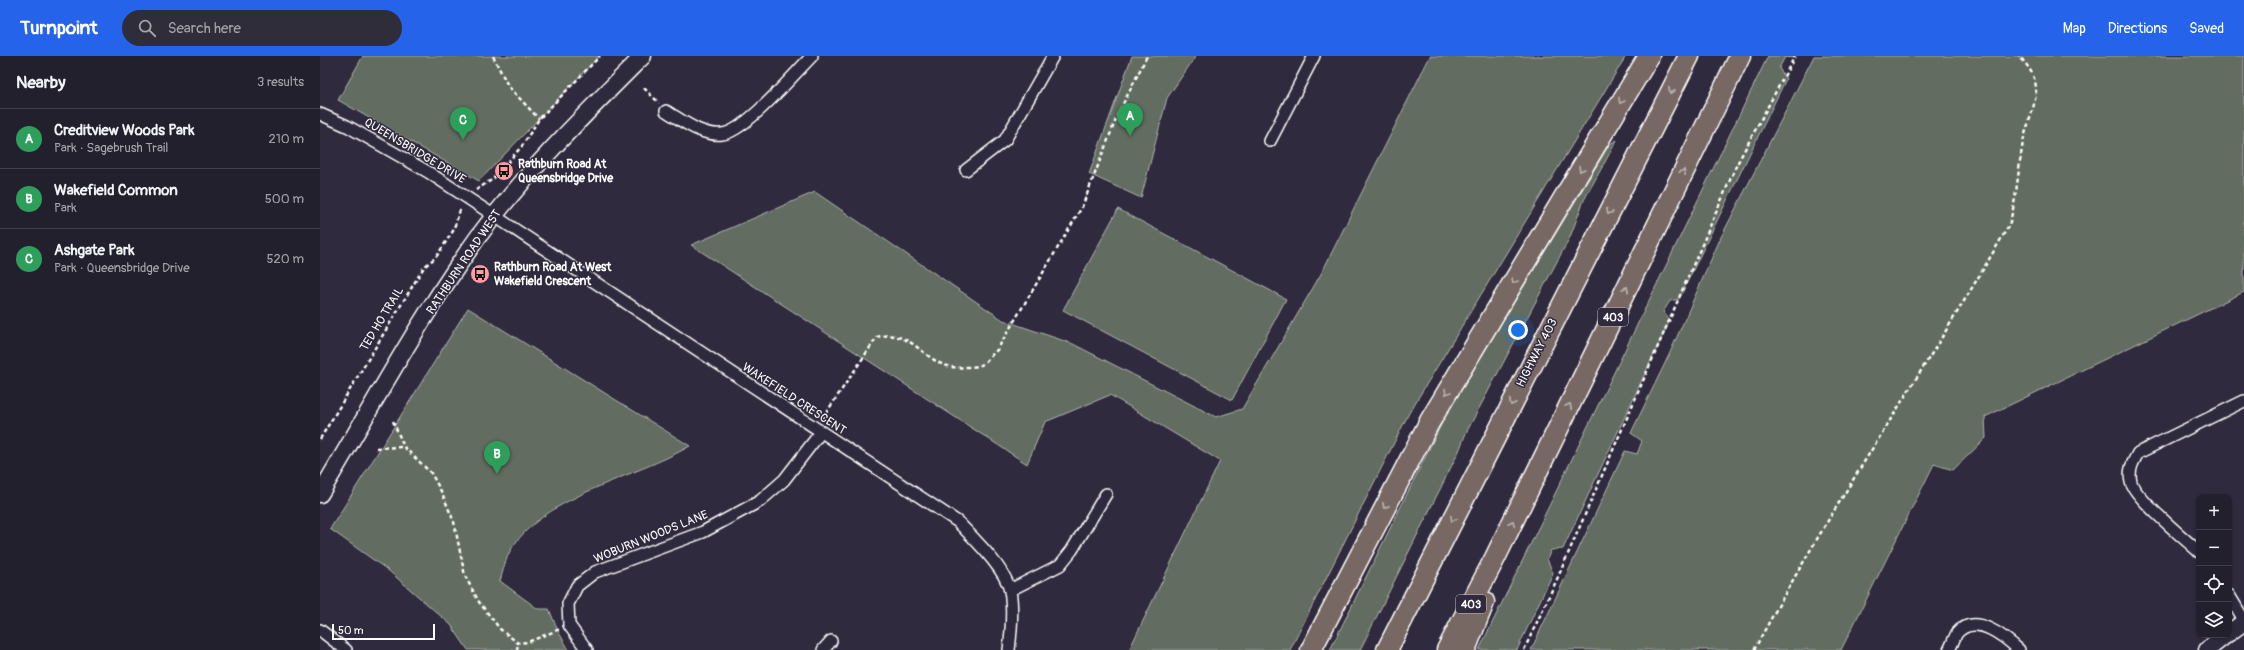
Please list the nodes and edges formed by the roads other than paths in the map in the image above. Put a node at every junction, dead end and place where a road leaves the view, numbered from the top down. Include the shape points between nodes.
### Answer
1 (643, 56) edge
2 (812, 56) edge
3 (1053, 56) edge
4 (1314, 56) edge
5 (1649, 56) edge
6 (1689, 56) edge
7 (1740, 56) edge
8 (666, 111) road end
9 (320, 114) edge
10 (1270, 141) dead end
11 (966, 170) dead end
12 (495, 216) junction
13 (2244, 401) edge
14 (818, 430) junction
15 (320, 494) edge
16 (1106, 494) dead end
17 (2196, 549) edge
18 (1495, 558) junction
19 (1010, 590) junction
20 (2232, 600) edge
21 (2244, 621) edge
22 (320, 630) edge
23 (2232, 631) edge
24 (2222, 638) edge
25 (831, 641) dead end
26 (346, 650) edge
27 (587, 650) edge
28 (823, 650) edge
29 (1008, 650) edge
30 (1311, 650) edge
31 (1387, 650) edge
32 (1447, 650) edge
33 (1465, 650) edge
34 (1949, 650) edge
35 (2018, 650) edge
36 (2207, 650) edge

1 - 12 street, RATHBURN ROAD WEST via 560,140
2 - 8 street via 758,111 738,127 722,134 701,132
3 - 11 street via 1005,140
4 - 10 street
5 -> 30 highway via 1430,421
6 -> 31 highway, HIGHWAY 403
18 -> 7 highway, 403
9 - 12 street, QUEENSBRIDGE DRIVE via 347,126 428,172
12 - 14 street, WAKEFIELD CRESCENT
12 - 15 street, RATHBURN ROAD WEST via 436,301
13 - 17 street via 2138,453 2130,468 2131,483 2144,501
14 - 19 street, WAKEFIELD CRESCENT via 958,522 981,545
14 - 27 street, WOBURN WOODS LANE via 784,480 760,501 703,532 596,572 577,586 568,604 569,625
16 - 19 street via 1060,565
18 - 32 highway, 403
18 - 33 highway via 1482,611
19 - 29 street
20 - 21 street
21 - 23 street
22 - 26 street
24 - 36 street
25 - 28 street
34 - 35 street via 1958,633 1971,625 1988,627 2007,638

